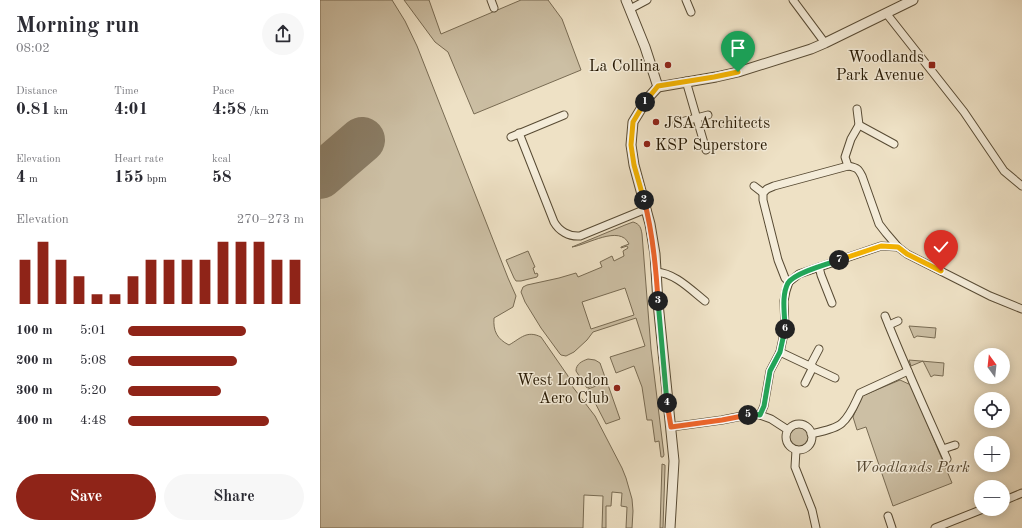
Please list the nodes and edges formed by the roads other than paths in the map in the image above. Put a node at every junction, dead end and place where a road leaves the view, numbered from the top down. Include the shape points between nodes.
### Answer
1 (491, 0) edge
2 (647, 0) edge
3 (686, 0) edge
4 (793, 0) edge
5 (913, 0) edge
6 (628, 4) edge
7 (494, 8) dead end
8 (691, 12) dead end
9 (886, 13) junction
10 (825, 43) junction
11 (686, 82) junction
12 (658, 86) junction
13 (857, 109) dead end
14 (564, 115) dead end
15 (708, 115) dead end
16 (697, 118) junction
17 (677, 124) dead end
18 (859, 125) junction
19 (519, 133) junction
20 (511, 137) dead end
21 (894, 144) dead end
22 (706, 150) dead end
23 (848, 166) junction
24 (754, 186) dead end
25 (1022, 186) edge
26 (763, 193) junction
27 (647, 210) junction
28 (886, 233) junction
29 (881, 246) junction
30 (898, 247) junction
31 (819, 267) junction
32 (656, 272) junction
33 (789, 282) junction
34 (705, 301) dead end
35 (832, 303) dead end
36 (1022, 309) edge
37 (885, 316) dead end
38 (898, 321) dead end
39 (889, 325) junction
40 (819, 349) dead end
41 (780, 352) junction
42 (812, 367) junction
43 (908, 371) junction
44 (835, 378) dead end
45 (805, 383) dead end
46 (760, 415) junction
47 (671, 427) junction
48 (788, 430) junction
49 (811, 434) junction
50 (955, 445) dead end
51 (943, 449) junction
52 (796, 450) junction
53 (947, 460) dead end
54 (1022, 493) edge
55 (1010, 498) edge
56 (974, 512) edge
57 (888, 516) dead end
58 (670, 528) edge
59 (816, 528) edge
60 (892, 528) edge
61 (934, 528) edge

1 - 7 street
2 - 6 street
3 - 8 street
4 - 10 street
5 - 9 street
6 - 12 street
9 - 10 street
9 - 25 street via 964,112 1004,171
10 - 11 street via 738,72
11 - 12 street
11 - 16 street
12 - 27 street via 633,122 631,145 634,165
13 - 18 street
14 - 19 street
15 - 16 street
16 - 17 street
16 - 22 street
18 - 21 street
18 - 23 street via 851,139 846,157
19 - 20 street
19 - 27 street via 554,222 565,233 580,236
23 - 26 street via 774,186
23 - 28 street via 860,171 879,224
24 - 26 street
26 - 33 street via 778,260
27 - 32 street
28 - 29 street
28 - 30 street
29 - 30 street
29 - 31 street
30 - 36 street via 990,296
31 - 33 street via 799,274
31 - 35 street
32 - 34 street via 676,279
32 - 47 street
33 - 41 street via 784,301 785,329
37 - 39 street
38 - 39 street
39 - 43 street
40 - 42 street
41 - 42 street
41 - 46 street via 770,371
42 - 44 street
42 - 45 street
43 - 49 street via 860,393 841,424
43 - 51 street
46 - 47 street via 752,414
46 - 48 street
47 - 58 street via 674,461
48 - 49 street via 795,425 803,425
48 - 52 street via 787,442
49 - 52 street via 808,446
50 - 51 street
51 - 53 street
52 - 59 street via 795,467 812,510
54 - 55 street
56 - 61 street
57 - 60 street

